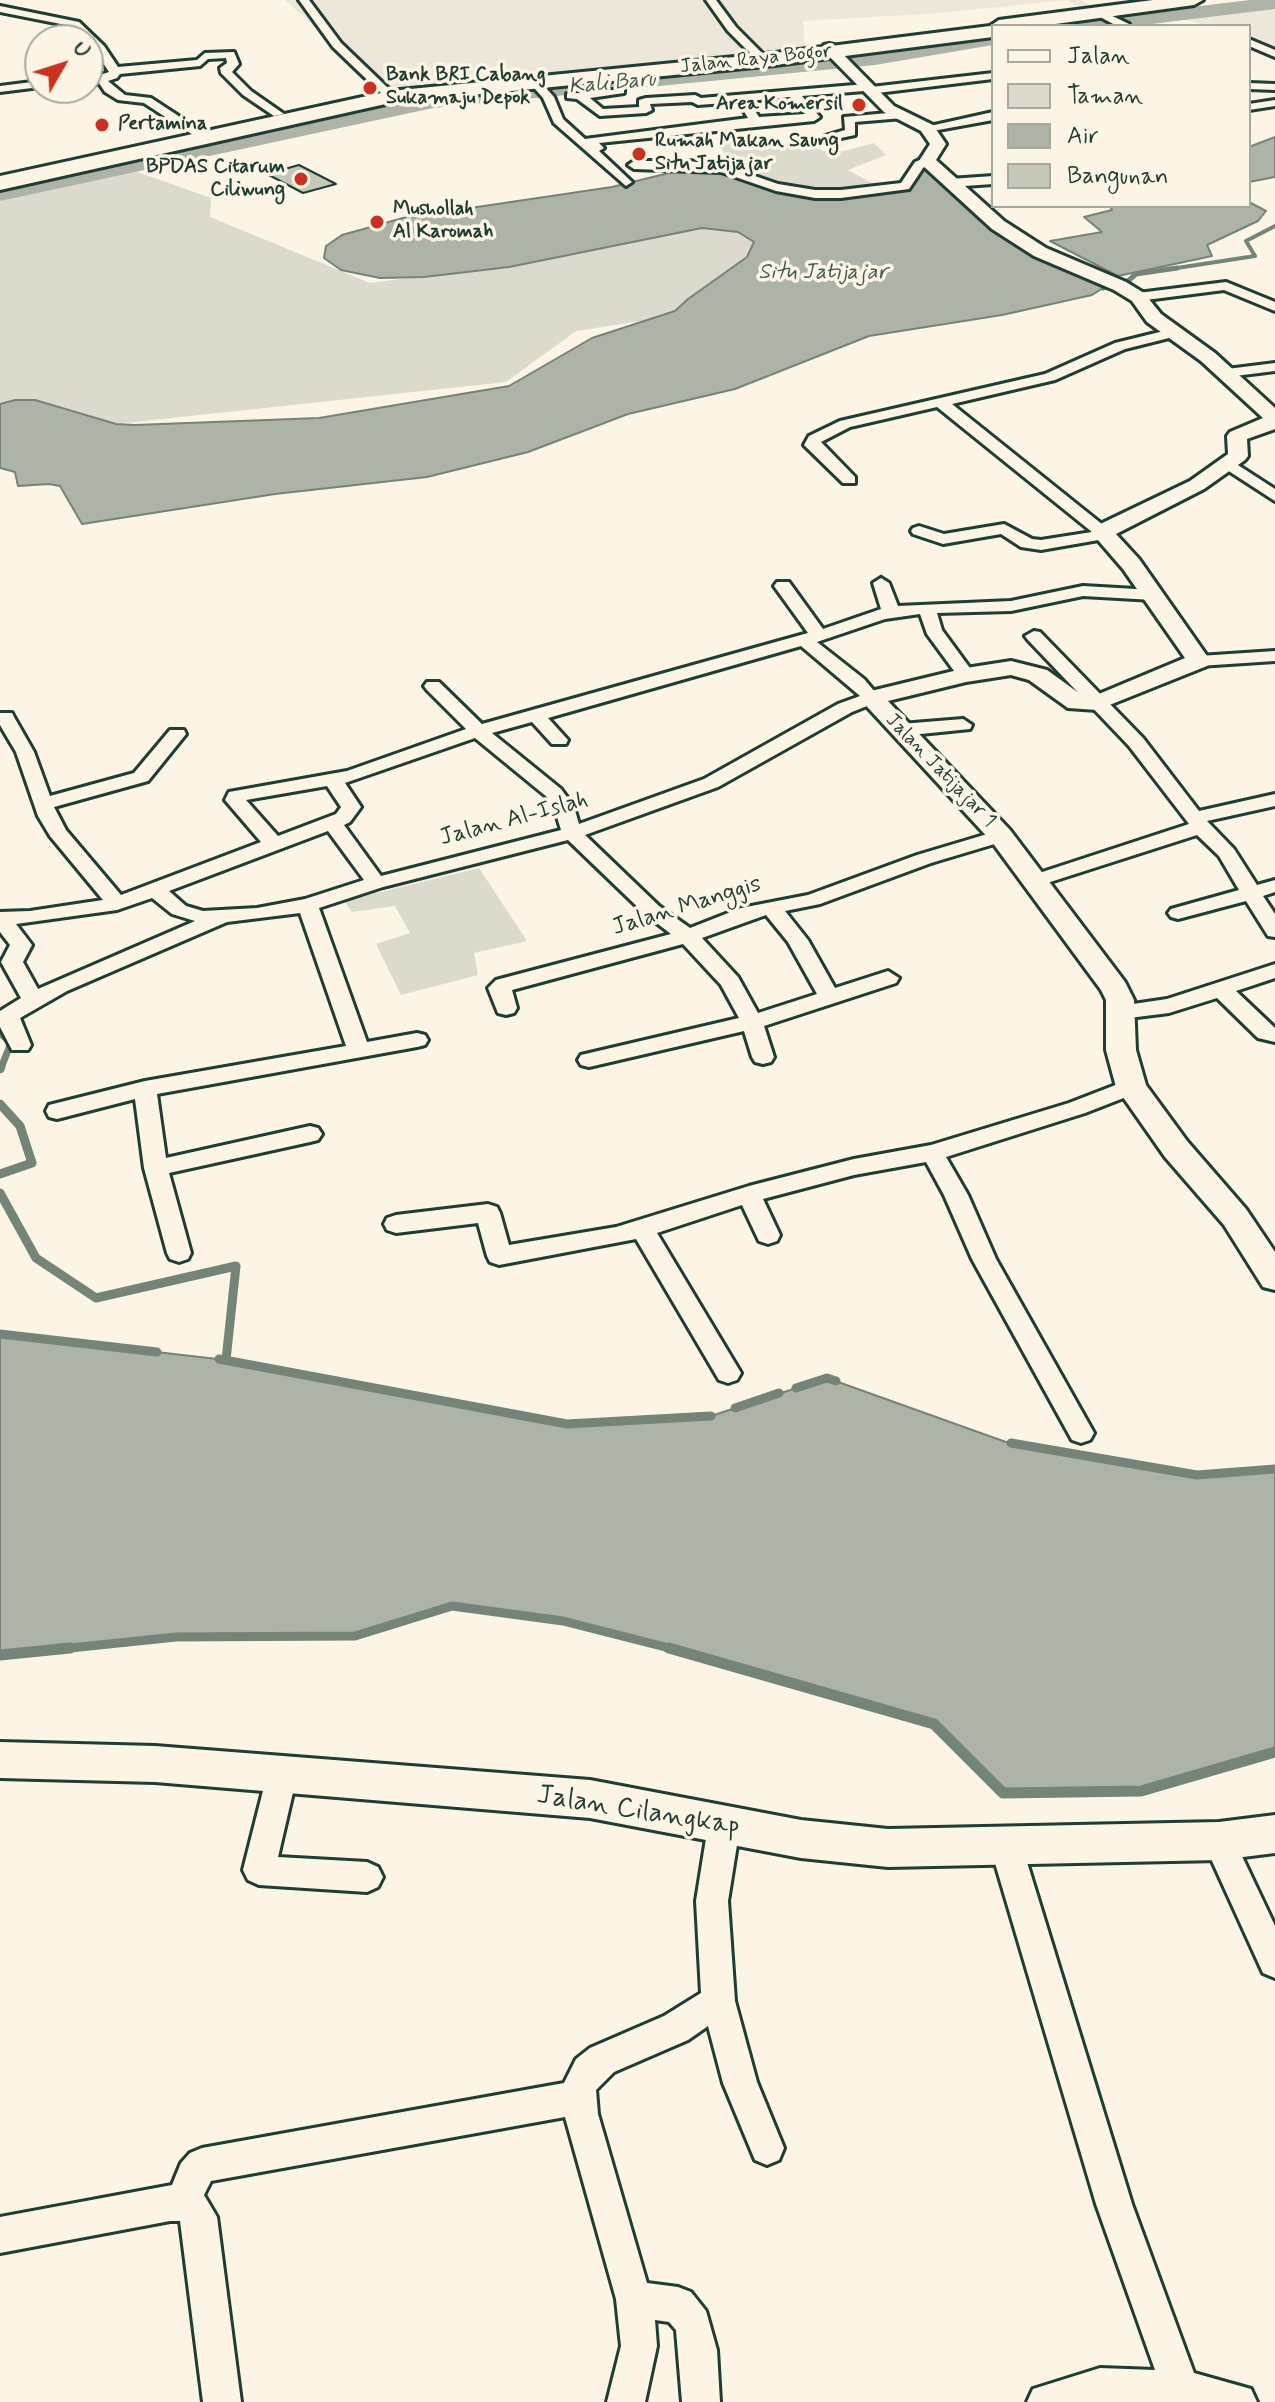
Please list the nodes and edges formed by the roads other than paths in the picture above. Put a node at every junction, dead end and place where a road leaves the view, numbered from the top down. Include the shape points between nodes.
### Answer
1 (304, 0) edge
2 (711, 0) edge
3 (1201, 1) edge
4 (0, 9) edge
5 (1109, 18) junction
6 (1015, 24) edge
7 (1050, 24) edge
8 (1121, 24) edge
9 (991, 29) edge
10 (1251, 43) edge
11 (1275, 54) edge
12 (838, 56) junction
13 (761, 58) junction
14 (114, 71) junction
15 (991, 76) edge
16 (104, 79) edge
17 (104, 83) edge
18 (24, 86) edge
19 (1251, 86) edge
20 (1275, 87) edge
21 (0, 89) edge
22 (868, 89) junction
23 (542, 90) junction
24 (620, 91) dead end
25 (386, 92) junction
26 (793, 93) junction
27 (580, 95) junction
28 (741, 98) junction
29 (698, 102) junction
30 (1275, 103) edge
31 (974, 105) dead end
32 (1251, 107) edge
33 (278, 114) junction
34 (991, 115) edge
35 (899, 116) junction
36 (991, 116) edge
37 (755, 121) junction
38 (696, 128) junction
39 (927, 128) junction
40 (197, 132) junction
41 (831, 136) dead end
42 (598, 148) dead end
43 (122, 152) junction
44 (927, 161) junction
45 (634, 165) dead end
46 (977, 169) dead end
47 (945, 178) junction
48 (0, 180) edge
49 (991, 180) edge
50 (626, 182) dead end
51 (1123, 289) junction
52 (1275, 307) edge
53 (1172, 333) junction
54 (1275, 367) edge
55 (1227, 373) junction
56 (941, 403) junction
57 (1271, 410) edge
58 (1227, 463) junction
59 (849, 480) dead end
60 (1275, 496) edge
61 (919, 531) dead end
62 (1103, 533) junction
63 (881, 583) dead end
64 (783, 586) dead end
65 (1153, 595) junction
66 (927, 609) junction
67 (891, 612) junction
68 (1034, 636) dead end
69 (810, 637) junction
70 (1274, 658) edge
71 (1199, 661) junction
72 (966, 675) junction
73 (433, 686) dead end
74 (871, 698) junction
75 (1097, 703) junction
76 (536, 716) junction
77 (5, 717) dead end
78 (963, 725) dead end
79 (901, 730) junction
80 (478, 731) junction
81 (177, 734) dead end
82 (559, 740) dead end
83 (333, 780) junction
84 (1275, 800) edge
85 (43, 804) junction
86 (332, 822) junction
87 (1198, 823) junction
88 (572, 833) junction
89 (1001, 836) junction
90 (273, 843) junction
91 (1037, 880) junction
92 (376, 883) junction
93 (1275, 886) edge
94 (156, 891) junction
95 (1249, 892) junction
96 (117, 904) junction
97 (308, 905) junction
98 (771, 907) junction
99 (1178, 913) dead end
100 (221, 917) junction
101 (1, 918) edge
102 (1275, 931) edge
103 (688, 936) junction
104 (1275, 971) edge
105 (888, 978) dead end
106 (1221, 989) junction
107 (830, 998) junction
108 (33, 1000) junction
109 (506, 1008) dead end
110 (1121, 1012) junction
111 (4, 1018) edge
112 (752, 1022) junction
113 (1275, 1035) edge
114 (417, 1040) dead end
115 (20, 1045) dead end
116 (359, 1051) junction
117 (763, 1057) dead end
118 (589, 1060) dead end
119 (1131, 1087) junction
120 (145, 1089) junction
121 (57, 1111) dead end
122 (310, 1134) dead end
123 (932, 1153) junction
124 (156, 1168) junction
125 (749, 1194) junction
126 (396, 1224) dead end
127 (641, 1227) junction
128 (768, 1235) dead end
129 (1266, 1247) edge
130 (179, 1253) dead end
131 (1275, 1278) edge
132 (728, 1373) dead end
133 (1081, 1433) dead end
134 (0, 1760) edge
135 (282, 1775) junction
136 (724, 1826) junction
137 (1275, 1834) edge
138 (1219, 1841) junction
139 (1006, 1846) junction
140 (367, 1877) dead end
141 (1275, 1962) edge
142 (718, 2001) junction
143 (579, 2097) junction
144 (767, 2148) dead end
145 (184, 2204) junction
146 (0, 2235) edge
147 (634, 2299) junction
148 (1181, 2389) junction
149 (222, 2402) edge
150 (626, 2402) edge
151 (701, 2402) edge
152 (1046, 2402) edge
153 (1238, 2402) edge

1 - 25 street via 327,33
2 - 13 street
3 - 5 highway
3 - 6 highway
4 - 14 street via 75,24
5 - 7 highway
5 - 8 street
9 - 12 highway, Jalan Raya Bogor
10 - 11 street
12 - 13 highway, Jalan Raya Bogor
12 - 22 street
13 - 23 highway, Jalan Raya Bogor
13 - 25 highway, Jalan Raya Bogor
14 - 16 street
14 - 33 street via 200,63 205,56 230,54 233,64 227,73
15 - 22 street
17 - 40 street via 125,100 147,100
18 - 21 street
19 - 20 street
22 - 26 street
22 - 35 street
23 - 27 street
23 - 43 highway, Jalan Raya Bogor via 365,101
23 - 50 street via 558,121
24 - 27 street
25 - 33 highway, Jalan Raya Bogor
26 - 28 street
26 - 37 street via 814,117
27 - 29 street via 600,113 646,110 644,102
28 - 29 street
28 - 37 street
29 - 38 street via 705,110 685,114
30 - 32 street
31 - 34 street
33 - 40 highway, Jalan Raya Bogor
35 - 39 street
35 - 41 street via 848,119 851,132
36 - 39 street
37 - 38 street
38 - 42 street via 590,140
39 - 44 street via 938,144
40 - 43 highway, Jalan Raya Bogor
43 - 48 highway, Jalan Raya Bogor
44 - 45 street via 905,186 815,194 723,169
44 - 47 street
46 - 47 street
47 - 49 street
47 - 51 street via 1012,235
51 - 52 street via 1226,286
51 - 53 street
53 - 55 street
53 - 56 street via 1120,346 1050,377
54 - 55 street
55 - 57 street
56 - 59 street via 845,424 814,439 812,445
56 - 62 street
57 - 58 street via 1271,423 1237,436 1238,456
58 - 60 street
58 - 62 street via 1197,485
61 - 62 street via 943,539 1004,529 1041,545
62 - 65 street
63 - 67 street
64 - 69 street
65 - 66 street via 1083,591 1011,606
65 - 71 street
66 - 67 street
66 - 72 street via 933,630
67 - 69 street
68 - 75 street
69 - 74 street
69 - 76 street
70 - 71 street
71 - 75 street
72 - 74 street, Jalan Jatijajar 1
72 - 75 street, Jalan Jatijajar 1 via 1023,669 1074,702
73 - 80 street
74 - 79 street, Jalan Jatijajar 1
74 - 88 street, Jalan Al-Islah via 711,783
75 - 87 street via 1136,742
76 - 80 street
76 - 82 street
77 - 85 street via 25,752
78 - 79 street
79 - 89 street, Jalan Jatijajar 1
80 - 83 street
80 - 88 street via 554,793
81 - 85 street via 141,777
83 - 86 street via 351,807 348,815
83 - 90 street via 236,796
84 - 87 street
85 - 96 street via 57,832
86 - 90 street
86 - 92 street
87 - 91 street
87 - 95 street via 1227,853
88 - 92 street, Jalan Al-Islah
88 - 103 street via 652,910
89 - 91 street, Jalan Jatijajar 1
89 - 98 street, Jalan Manggis via 813,900
90 - 94 street
91 - 110 street, Jalan Jatijajar 1 via 1115,988
92 - 97 street, Jalan Al-Islah
93 - 95 street
94 - 96 street
94 - 100 street, Jalan Al-Islah via 179,910
95 - 99 street
95 - 102 street
96 - 101 street
97 - 100 street, Jalan Al-Islah
97 - 116 street
98 - 103 street, Jalan Manggis
98 - 107 street via 803,949
100 - 108 street
101 - 108 street via 21,945 12,962
103 - 109 street, Jalan Manggis via 504,985 499,988
103 - 112 street via 730,982
104 - 106 street
105 - 107 street
106 - 110 street via 1169,1006
106 - 113 street via 1266,1033
107 - 112 street
108 - 111 street
110 - 119 street, Jalan Jatijajar 1 via 1121,1050
111 - 115 street
112 - 117 street
112 - 118 street
114 - 116 street
116 - 120 street
119 - 123 street
119 - 129 street, Jalan Jatijajar 1 via 1176,1149
120 - 121 street
120 - 124 street
122 - 124 street
123 - 125 street
123 - 133 street
124 - 130 street
125 - 127 street
125 - 128 street
126 - 127 street via 488,1213 499,1256
127 - 132 street
129 - 131 street, Jalan Jatijajar 1
134 - 135 street, Jalan Cilangkap via 155,1764
135 - 136 street, Jalan Cilangkap via 590,1799
135 - 140 street via 259,1870
136 - 139 street, Jalan Cilangkap via 888,1848
136 - 142 street via 712,1901
137 - 138 street, Jalan Cilangkap
138 - 139 street, Jalan Cilangkap
138 - 141 street
139 - 148 street via 1114,2204
142 - 143 street via 676,2028 602,2060 588,2071
142 - 144 street via 740,2083
143 - 145 street via 202,2165
143 - 147 street
145 - 146 street
145 - 149 street via 199,2217
147 - 150 street via 639,2346
147 - 151 street via 678,2305 686,2313 698,2350
148 - 152 street via 1100,2387
148 - 153 street

